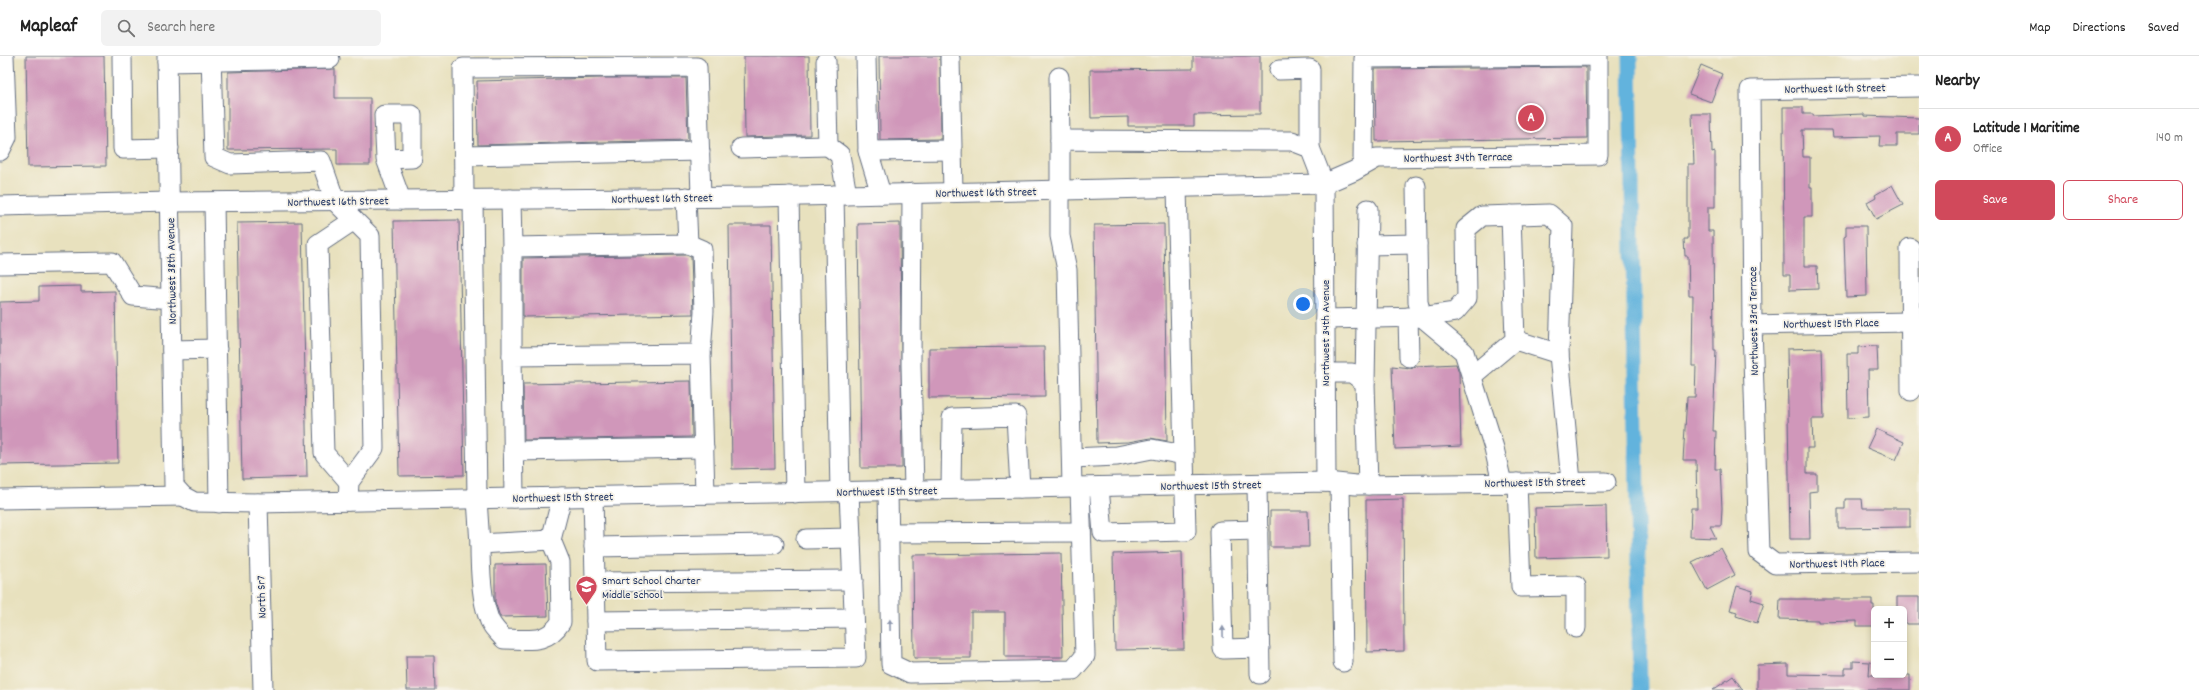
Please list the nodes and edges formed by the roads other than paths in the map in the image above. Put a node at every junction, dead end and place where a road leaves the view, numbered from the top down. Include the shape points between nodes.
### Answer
1 (4, 56) edge
2 (122, 56) edge
3 (866, 57) edge
4 (950, 58) dead end
5 (167, 59) edge
6 (211, 59) edge
7 (330, 59) dead end
8 (826, 60) dead end
9 (1279, 70) dead end
10 (1059, 77) dead end
11 (1919, 86) edge
12 (1750, 90) joint
13 (1060, 140) junction
14 (828, 146) junction
15 (169, 148) junction
16 (741, 148) dead end
17 (1310, 148) junction
18 (952, 150) junction
19 (0, 151) edge
20 (700, 151) junction
21 (868, 151) junction
22 (464, 156) junction
23 (386, 159) dead end
24 (1364, 166) junction
25 (1324, 184) junction
26 (1416, 186) dead end
27 (1177, 188) junction
28 (1058, 190) junction
29 (953, 192) junction
30 (912, 193) junction
31 (881, 194) junction
32 (840, 195) junction
33 (789, 196) junction
34 (694, 197) junction
35 (511, 199) junction
36 (401, 200) junction
37 (469, 200) junction
38 (336, 201) junction
39 (169, 202) junction
40 (214, 202) junction
41 (0, 206) edge
42 (1368, 209) dead end
43 (1511, 215) junction
44 (354, 220) junction
45 (688, 244) junction
46 (1417, 244) junction
47 (1367, 245) junction
48 (512, 247) junction
49 (1910, 248) dead end
50 (0, 264) edge
51 (171, 300) junction
52 (1415, 317) junction
53 (1366, 318) junction
54 (1325, 319) junction
55 (1910, 322) junction
56 (1752, 325) junction
57 (1515, 340) junction
58 (216, 349) junction
59 (172, 350) junction
60 (701, 354) junction
61 (1559, 354) junction
62 (512, 356) junction
63 (1409, 358) dead end
64 (1326, 373) junction
65 (1472, 376) junction
66 (1365, 382) junction
67 (1911, 391) dead end
68 (704, 448) junction
69 (513, 451) junction
70 (1184, 455) junction
71 (1072, 458) junction
72 (348, 482) junction
73 (1571, 482) junction
74 (1606, 482) dead end
75 (1333, 483) junction
76 (1509, 483) junction
77 (1257, 484) junction
78 (1185, 485) junction
79 (1368, 485) junction
80 (1076, 487) junction
81 (1100, 487) junction
82 (1020, 488) junction
83 (914, 490) junction
84 (950, 490) junction
85 (179, 491) junction
86 (888, 491) junction
87 (845, 492) junction
88 (795, 493) junction
89 (705, 494) junction
90 (593, 496) junction
91 (562, 497) junction
92 (514, 498) junction
93 (0, 499) edge
94 (477, 499) junction
95 (348, 501) junction
96 (219, 503) junction
97 (258, 503) junction
98 (1258, 530) junction
99 (1081, 532) junction
100 (889, 534) junction
101 (851, 538) junction
102 (806, 539) dead end
103 (551, 540) junction
104 (480, 544) junction
105 (774, 544) dead end
106 (594, 547) junction
107 (1759, 552) joint
108 (1919, 562) edge
109 (853, 580) junction
110 (595, 582) junction
111 (854, 618) junction
112 (596, 621) junction
113 (1576, 628) dead end
114 (1260, 648) junction
115 (1343, 662) dead end
116 (1260, 674) dead end
117 (263, 690) edge

1 - 19 street via 7,137
2 - 15 street via 123,149
3 - 21 street
4 - 18 street
5 - 6 street
5 - 15 street, Northwest 38th Avenue
6 - 7 street
6 - 38 street via 214,157 230,164 321,161
8 - 14 street
9 - 17 street via 1310,69
10 - 13 street
11 - 12 street, Northwest 16th Street
12 - 56 street, Northwest 33rd Terrace
13 - 17 street via 1292,141
13 - 28 street
14 - 16 street
14 - 32 street via 840,155
15 - 39 street, Northwest 38th Avenue
17 - 25 street
18 - 21 street
18 - 29 street
20 - 22 street
20 - 22 street via 698,67 463,68
20 - 34 street
21 - 31 street
22 - 37 street
23 - 36 street
24 - 24 street, Northwest 34th Terrace via 1377,158 1598,155 1598,56 1364,58
24 - 25 street, Northwest 34th Terrace
25 - 27 street, Northwest 16th Street
25 - 54 street, Northwest 34th Avenue
26 - 46 street
27 - 28 street, Northwest 16th Street
27 - 70 street
28 - 29 street, Northwest 16th Street
28 - 71 street via 1060,236 1067,270
29 - 30 street, Northwest 16th Street
30 - 31 street, Northwest 16th Street
30 - 83 street via 911,364
31 - 32 street, Northwest 16th Street
32 - 33 street, Northwest 16th Street
32 - 87 street
33 - 34 street, Northwest 16th Street
33 - 88 street
34 - 35 street, Northwest 16th Street
34 - 45 street
35 - 37 street, Northwest 16th Street
35 - 48 street
36 - 37 street, Northwest 16th Street
36 - 38 street, Northwest 16th Street
37 - 94 street
38 - 40 street, Northwest 16th Street
38 - 44 street
39 - 40 street, Northwest 16th Street
39 - 41 street, Northwest 16th Street
39 - 51 street, Northwest 38th Avenue
40 - 58 street
42 - 47 street
43 - 52 street via 1482,216 1466,230 1467,298 1455,312
43 - 57 street
43 - 61 street via 1548,214 1563,226
44 - 72 street via 370,236 374,448
44 - 72 street via 318,244 324,452
45 - 48 street
45 - 60 street via 702,250 704,311
46 - 47 street
46 - 52 street via 1418,302
47 - 53 street
48 - 62 street
49 - 55 street
50 - 51 street via 112,262 133,296
51 - 59 street, Northwest 38th Avenue
52 - 53 street
52 - 63 street
52 - 65 street via 1464,352
53 - 54 street
53 - 66 street
54 - 64 street, Northwest 34th Avenue
55 - 56 street, Northwest 15th Place
55 - 67 street
56 - 107 street, Northwest 33rd Terrace
57 - 61 street
57 - 65 street
58 - 59 street
58 - 96 street
59 - 85 street, Northwest 38th Avenue
60 - 62 street
60 - 68 street
61 - 73 street
62 - 69 street
64 - 66 street via 1352,373
64 - 75 street, Northwest 34th Avenue
65 - 76 street via 1494,448
66 - 79 street
68 - 69 street
68 - 89 street
69 - 92 street
70 - 71 street via 1152,450 1117,456
70 - 78 street
71 - 80 street
72 - 95 street
73 - 74 street, Northwest 15th Street
73 - 76 street, Northwest 15th Street
75 - 77 street, Northwest 15th Street
75 - 79 street, Northwest 15th Street
75 - 115 street, Northwest 34th Avenue
76 - 79 street, Northwest 15th Street
76 - 113 street via 1521,587 1576,586
77 - 78 street, Northwest 15th Street
77 - 98 street
78 - 81 street, Northwest 15th Street
78 - 81 street via 1186,531 1103,532
80 - 81 street, Northwest 15th Street
80 - 82 street, Northwest 15th Street
80 - 99 street
82 - 84 street, Northwest 15th Street
82 - 84 street via 1016,416 952,418
83 - 84 street, Northwest 15th Street
83 - 86 street, Northwest 15th Street
85 - 93 street, Northwest 15th Street
85 - 96 street, Northwest 15th Street via 194,502
86 - 87 street, Northwest 15th Street
86 - 100 street
87 - 88 street, Northwest 15th Street
87 - 101 street
88 - 89 street, Northwest 15th Street
89 - 90 street, Northwest 15th Street
90 - 91 street, Northwest 15th Street
90 - 106 street
91 - 92 street, Northwest 15th Street
91 - 103 street
92 - 94 street, Northwest 15th Street
94 - 95 street, Northwest 15th Street
94 - 104 street
95 - 97 street, Northwest 15th Street
96 - 97 street, Northwest 15th Street
97 - 117 street, North Sr7
98 - 114 street
114 -> 98 street via 1223,649 1220,531
99 - 100 street
99 -> 100 street via 1085,656 1073,670 910,673 891,664
101 - 102 street
101 - 109 street
103 - 104 street
103 - 104 street via 560,562 562,622 550,636 536,639 504,639 491,623 480,565
105 - 106 street
106 - 110 street
107 - 108 street, Northwest 14th Place via 1775,564
109 - 110 street
109 - 111 street
110 - 112 street
111 - 112 street
111 - 112 street via 856,658 597,661
114 - 116 street

